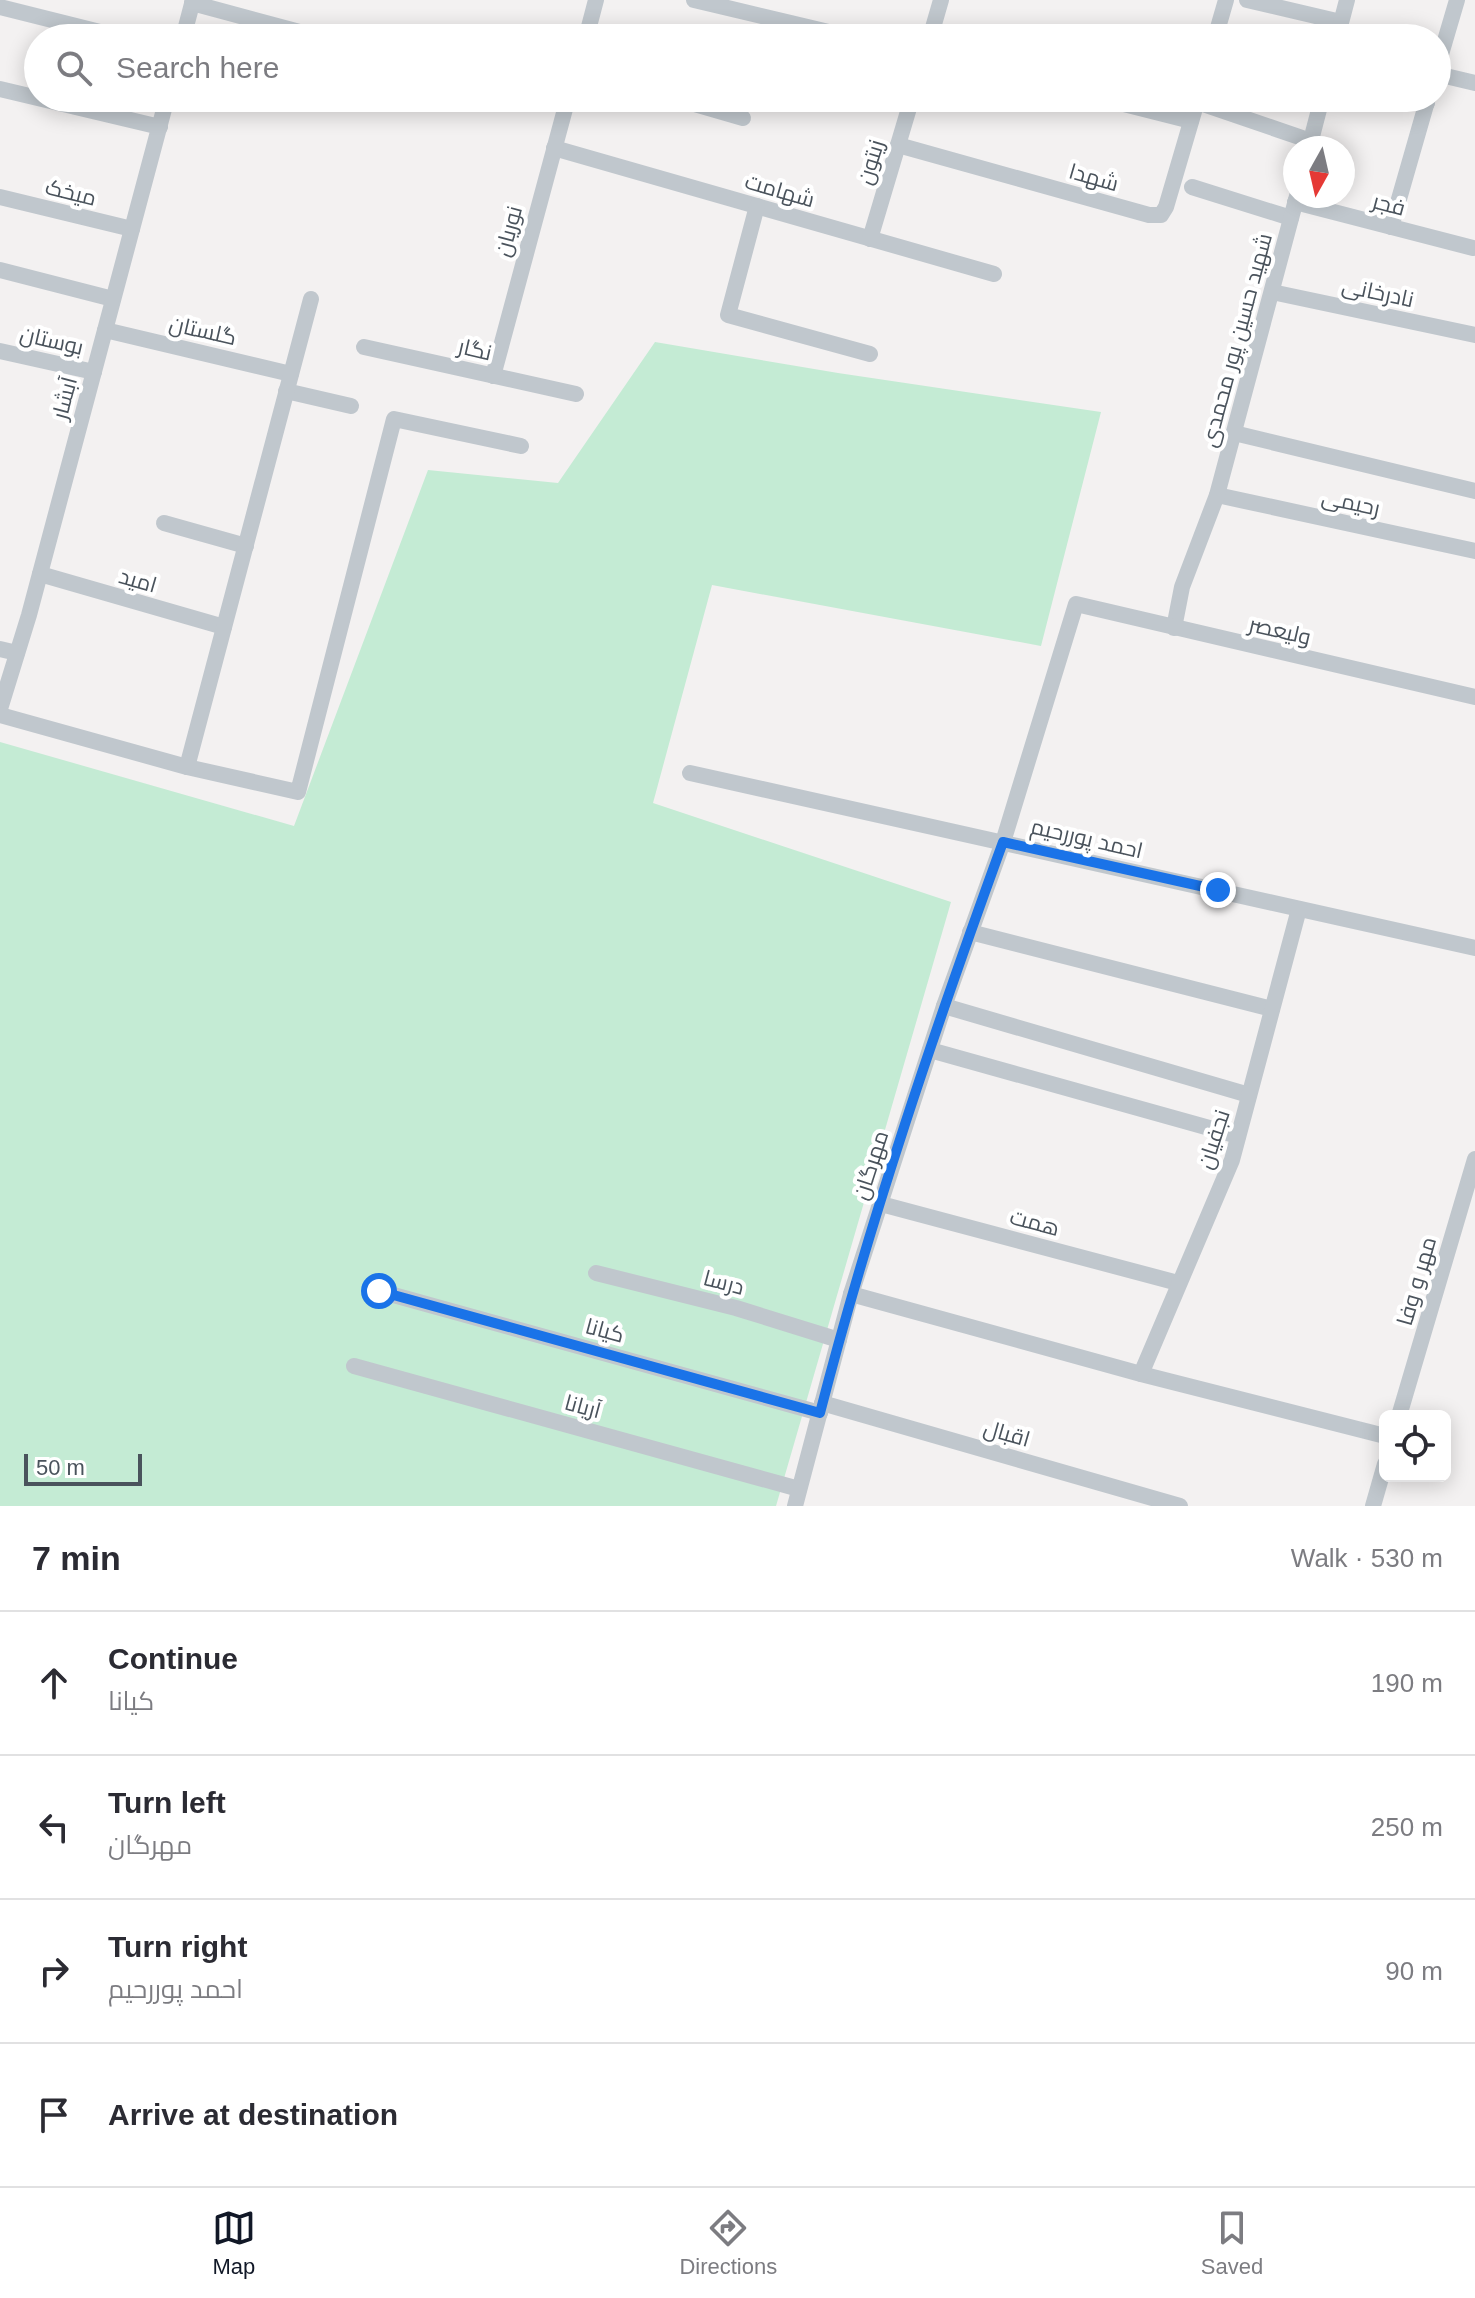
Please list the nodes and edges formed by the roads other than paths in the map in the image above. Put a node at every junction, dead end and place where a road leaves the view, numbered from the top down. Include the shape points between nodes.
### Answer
1 (596, 0) edge
2 (694, 0) edge
3 (941, 0) edge
4 (1226, 0) edge
5 (1247, 0) edge
6 (1347, 0) edge
7 (1457, 0) edge
8 (193, 2) edge
9 (0, 7) edge
10 (68, 24) edge
11 (187, 24) edge
12 (272, 24) edge
13 (590, 24) edge
14 (795, 24) edge
15 (934, 24) edge
16 (1219, 24) edge
17 (1321, 24) edge
18 (1341, 24) edge
19 (1450, 24) edge
20 (1451, 75) edge
21 (1475, 83) edge
22 (0, 89) edge
23 (24, 95) edge
24 (97, 112) edge
25 (164, 112) edge
26 (565, 112) edge
27 (722, 112) edge
28 (908, 112) edge
29 (1155, 112) edge
30 (1194, 112) edge
31 (1228, 112) edge
32 (1318, 112) edge
33 (1425, 112) edge
34 (743, 118) dead end
35 (1191, 121) junction
36 (160, 127) junction
37 (1289, 136) edge
38 (1312, 136) edge
39 (898, 145) junction
40 (554, 148) junction
41 (1192, 187) dead end
42 (0, 197) edge
43 (1283, 203) edge
44 (757, 206) junction
45 (1293, 208) edge
46 (1307, 208) edge
47 (1391, 227) junction
48 (132, 229) junction
49 (870, 239) junction
50 (1473, 248) dead end
51 (0, 270) edge
52 (994, 274) dead end
53 (1272, 292) junction
54 (113, 299) junction
55 (311, 299) dead end
56 (105, 330) junction
57 (1475, 335) edge
58 (364, 347) dead end
59 (0, 351) edge
60 (870, 354) dead end
61 (94, 372) junction
62 (291, 374) junction
63 (493, 376) junction
64 (286, 391) junction
65 (576, 394) dead end
66 (351, 406) dead end
67 (1234, 433) junction
68 (521, 446) dead end
69 (1475, 491) edge
70 (1217, 495) junction
71 (164, 523) dead end
72 (246, 546) junction
73 (1475, 551) edge
74 (40, 574) junction
75 (1076, 604) joint
76 (224, 627) junction
77 (1174, 628) junction
78 (0, 649) edge
79 (17, 653) junction
80 (1475, 697) edge
81 (0, 709) edge
82 (0, 715) edge
83 (187, 767) junction
84 (690, 773) dead end
85 (1003, 842) junction
86 (1299, 909) junction
87 (970, 932) junction
88 (1475, 948) edge
89 (944, 1006) junction
90 (1272, 1009) junction
91 (930, 1050) junction
92 (1249, 1095) junction
93 (1238, 1136) junction
94 (1475, 1159) edge
95 (881, 1204) junction
96 (596, 1273) dead end
97 (1178, 1283) junction
98 (379, 1291) dead end
99 (851, 1294) junction
100 (839, 1340) junction
101 (354, 1366) dead end
102 (1141, 1374) junction
103 (821, 1408) junction
104 (1401, 1410) edge
105 (1379, 1434) edge
106 (1380, 1482) edge
107 (799, 1489) junction
108 (795, 1506) edge
109 (1180, 1506) edge
110 (1373, 1506) edge

1 - 13 street
2 - 14 street
3 - 15 street
4 - 16 street
5 - 17 street
6 - 18 street
7 - 19 street
8 - 11 street
8 - 12 street
9 - 10 street
20 - 21 street
22 - 23 street
24 - 36 street
25 - 36 street, آبشار
26 - 40 street, نوریان
27 - 34 street
28 - 39 street, زیتون
29 - 35 street
30 - 35 street, شهدا
31 - 37 street
32 - 38 street
33 - 47 street
35 - 39 street, شهدا via 1161,215
36 - 48 street, آبشار
39 - 49 street, زیتون
40 - 44 street, شهامت
40 - 63 street, نوریان
41 - 43 street, فجر
42 - 48 street, میخک
44 - 49 street, شهامت
44 - 60 street via 728,315
45 - 53 street, شهید حسین پور محمدی
46 - 47 street, فجر
47 - 50 street, فجر
48 - 54 street, آبشار
49 - 52 street, شهامت
51 - 54 street
53 - 57 street, نادرخانی
53 - 67 street, شهید حسین پور محمدی
54 - 56 street, آبشار
55 - 62 street
56 - 61 street, آبشار
56 - 62 street, گلستان
58 - 63 street, نگار
59 - 61 street, بوستان
61 - 74 street, آبشار
62 - 64 street
63 - 65 street, نگار
64 - 66 street
64 - 72 street
67 - 69 street
67 - 70 street, شهید حسین پور محمدی
68 - 83 street via 394,419 298,792
70 - 73 street, رحیمی
70 - 77 street, شهید حسین پور محمدی via 1182,587
71 - 72 street
72 - 76 street
74 - 76 street, امید
74 - 79 street, آبشار
75 - 77 street, ولیعصر
75 - 85 street, مهرگان
76 - 83 street
77 - 80 street, ولیعصر
78 - 79 street
79 - 81 street, آبشار
82 - 83 street
84 - 85 street, احمد پوررحیم
85 - 86 street, احمد پوررحیم
85 - 87 street, مهرگان
86 - 88 street, احمد پوررحیم
86 - 90 street, نجفیان
87 - 89 street, مهرگان
87 - 90 street
89 - 91 street, مهرگان
89 - 92 street
90 - 92 street, نجفیان
91 - 93 street
91 - 95 street, مهرگان
92 - 93 street, نجفیان
93 - 97 street, نجفیان
94 - 104 street, مهر و وفا
95 - 97 street, همت
95 - 99 street, مهرگان
96 - 100 street, درسا
97 - 102 street, نجفیان
98 - 103 street, کیانا
99 - 100 street, مهرگان
99 - 102 street
100 - 103 street, مهرگان
101 - 107 street, آریانا
102 - 105 street
103 - 107 street, مهرگان
103 - 109 street, اقبال
106 - 110 street
107 - 108 street, مهرگان

